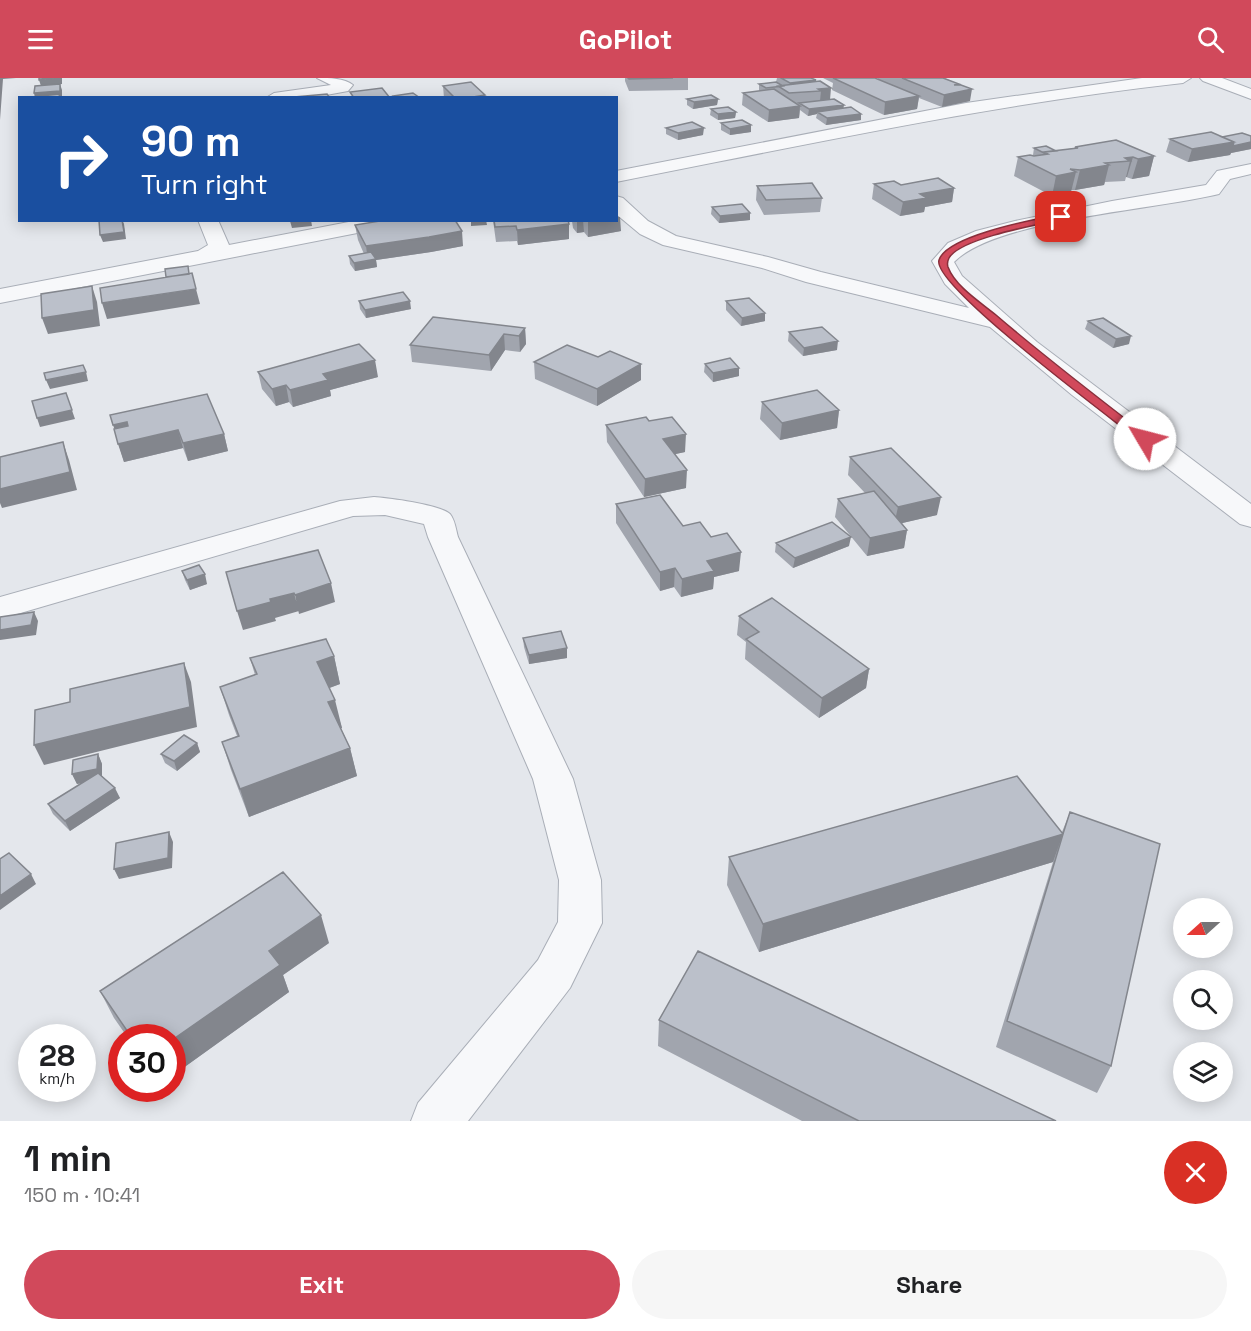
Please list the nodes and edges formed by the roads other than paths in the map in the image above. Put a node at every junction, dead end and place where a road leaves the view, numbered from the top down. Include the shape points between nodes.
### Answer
1 (325, 78) edge
2 (1183, 78) edge
3 (1208, 78) edge
4 (1251, 94) edge
5 (288, 96) edge
6 (1251, 169) edge
7 (618, 177) edge
8 (618, 204) edge
9 (209, 222) edge
10 (383, 222) edge
11 (202, 258) junction
12 (0, 296) edge
13 (1001, 322) junction
14 (1251, 518) edge
15 (0, 608) edge
16 (435, 1121) edge

1 - 5 street via 345,85
2 - 7 street via 966,108
3 - 4 street
6 - 13 street via 1224,175 1212,190 1015,226 949,252 943,266 950,277
8 - 13 street via 640,225 670,241
9 - 11 street via 219,247
10 - 11 street
11 - 12 street
13 - 14 street via 1110,413
15 - 16 street via 351,507 398,507 438,519 553,779 580,880 580,923 554,974

